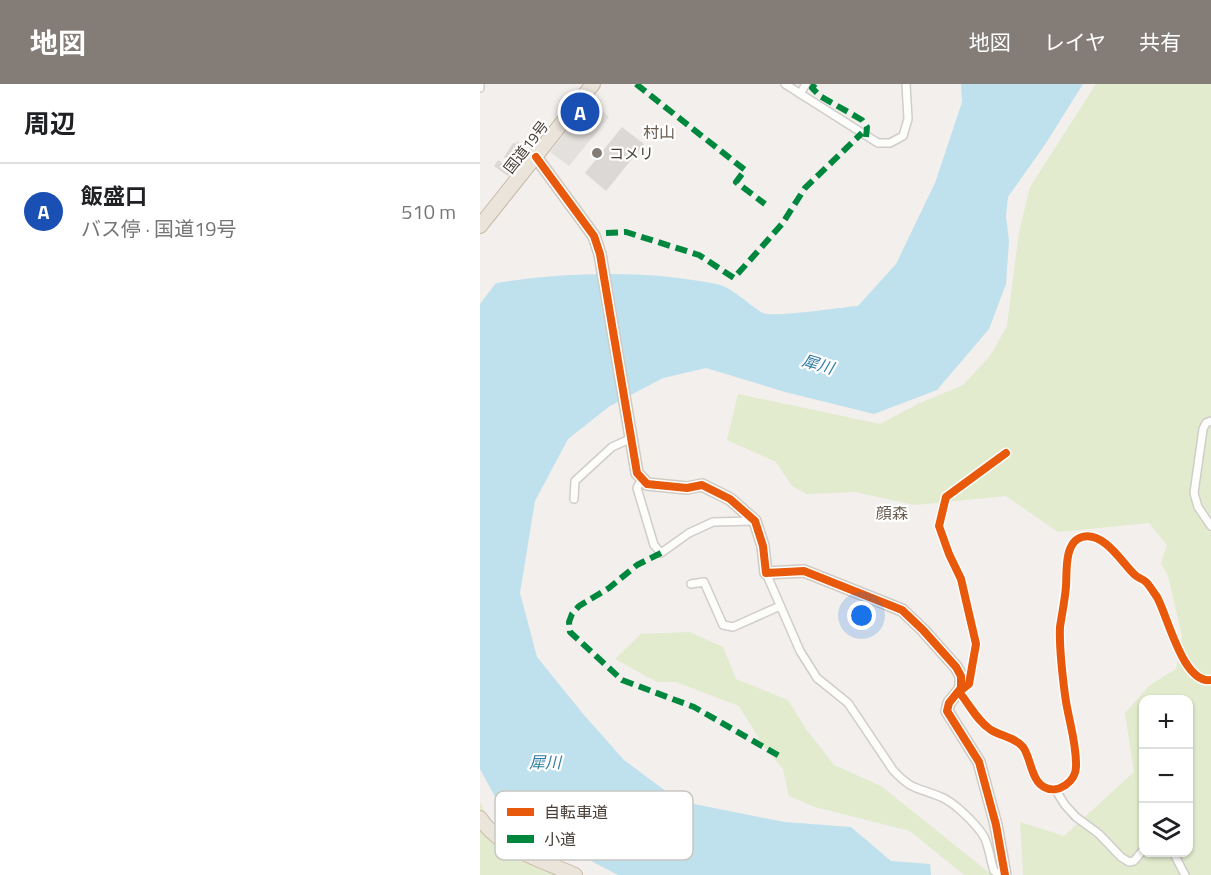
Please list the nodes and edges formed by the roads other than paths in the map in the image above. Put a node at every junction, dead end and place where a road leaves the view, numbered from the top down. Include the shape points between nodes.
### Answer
1 (593, 84) edge
2 (785, 84) edge
3 (806, 84) edge
4 (906, 84) edge
5 (800, 94) junction
6 (536, 157) junction
7 (480, 226) edge
8 (1211, 421) edge
9 (632, 438) junction
10 (1006, 453) dead end
11 (642, 479) junction
12 (574, 500) dead end
13 (755, 521) junction
14 (1211, 526) edge
15 (766, 573) junction
16 (691, 584) dead end
17 (780, 606) junction
18 (1211, 680) edge
19 (959, 692) junction
20 (1055, 789) junction
21 (480, 818) edge
22 (495, 834) edge
23 (1139, 854) edge
24 (1176, 857) edge
25 (542, 860) edge
26 (576, 875) edge
27 (1003, 875) edge
28 (1185, 875) edge

1 - 6 highway, 国道19号
2 - 5 street
3 - 5 street
4 - 5 street via 908,119 903,136 890,142 878,143
6 - 7 highway, 国道19号
6 - 9 street via 594,236
8 - 14 street via 1203,429 1194,493
9 - 11 street via 637,473
9 - 12 street via 612,447 575,481
10 - 19 street via 946,497 939,526 961,579 976,644 969,684
11 - 13 street via 647,484 669,487 702,485 730,499
11 - 13 street via 637,488 654,546 661,553 689,532 713,522
13 - 15 street
15 - 17 street
15 - 19 street via 804,571 902,610 956,667 963,684
16 - 17 street via 704,582 723,625 733,627
17 - 27 street via 817,678 848,703 893,770 914,788 952,802 984,836 994,871
18 - 20 street via 1200,679 1185,664 1158,599 1146,582 1098,540 1076,540 1067,562 1060,645 1076,768 1067,785
19 - 20 street via 980,722 1024,747 1039,782
19 - 27 street via 946,711 979,762 996,825
20 - 23 street via 1076,817 1120,857 1129,862
21 - 22 highway
24 - 28 street
25 - 26 highway

